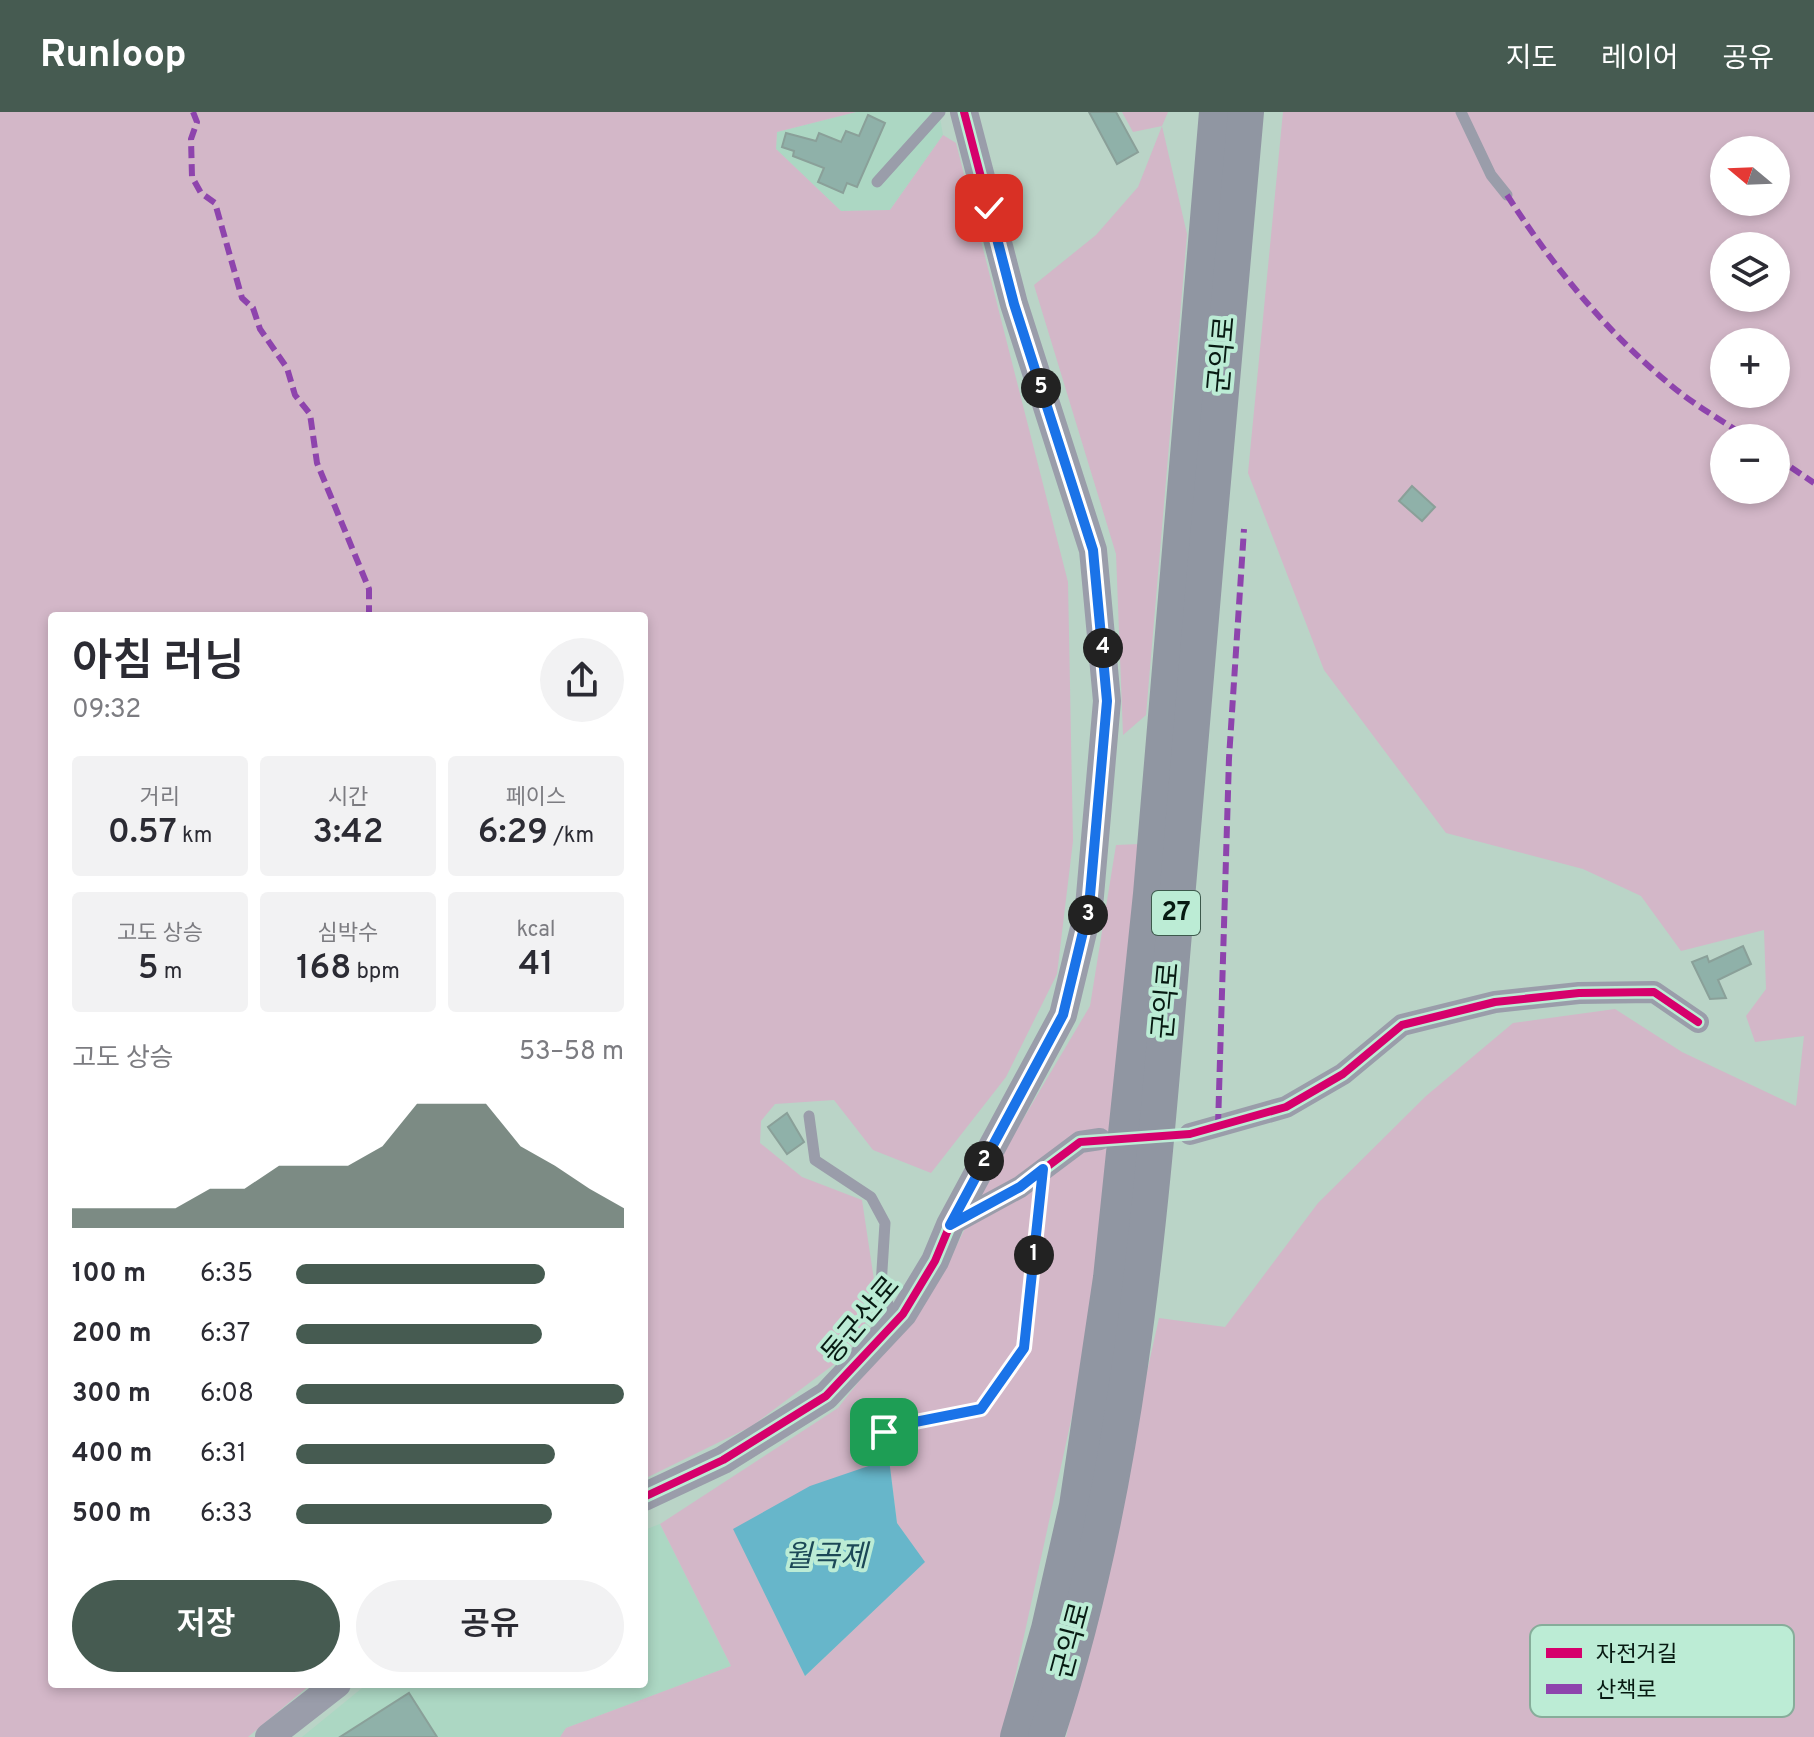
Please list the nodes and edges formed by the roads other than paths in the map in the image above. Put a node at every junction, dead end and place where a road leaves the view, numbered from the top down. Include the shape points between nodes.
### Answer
1 (940, 112) edge
2 (964, 112) edge
3 (1217, 112) edge
4 (1246, 112) edge
5 (1461, 112) edge
6 (877, 182) dead end
7 (1507, 195) dead end
8 (1698, 1022) dead end
9 (809, 1116) dead end
10 (1190, 1134) dead end
11 (1100, 1139) dead end
12 (1043, 1169) junction
13 (950, 1225) junction
14 (895, 1322) junction
15 (884, 1432) dead end
16 (648, 1495) edge
17 (332, 1688) edge
18 (269, 1737) edge
19 (1018, 1737) edge
20 (1046, 1737) edge

1 - 6 lane
2 - 13 street, 동군산로 via 1014,304 1093,550 1107,701 1089,907 1063,1015
3 - 19 highway, 군익로 / 27 via 1151,894 1111,1278 1077,1506
4 - 20 highway, 군익로 / 27 via 1154,1167 1118,1435 1095,1556
5 - 7 lane via 1491,175
8 - 10 street via 1654,992 1495,1002 1402,1025 1343,1074 1286,1107
9 - 14 lane via 815,1160 871,1197 885,1223 881,1286
11 - 12 street via 1080,1142
12 - 13 street
12 - 15 lane via 1024,1348 981,1409
13 - 14 street, 동군산로 via 935,1261
14 - 16 street, 동군산로 via 826,1396 723,1460
17 - 18 street

